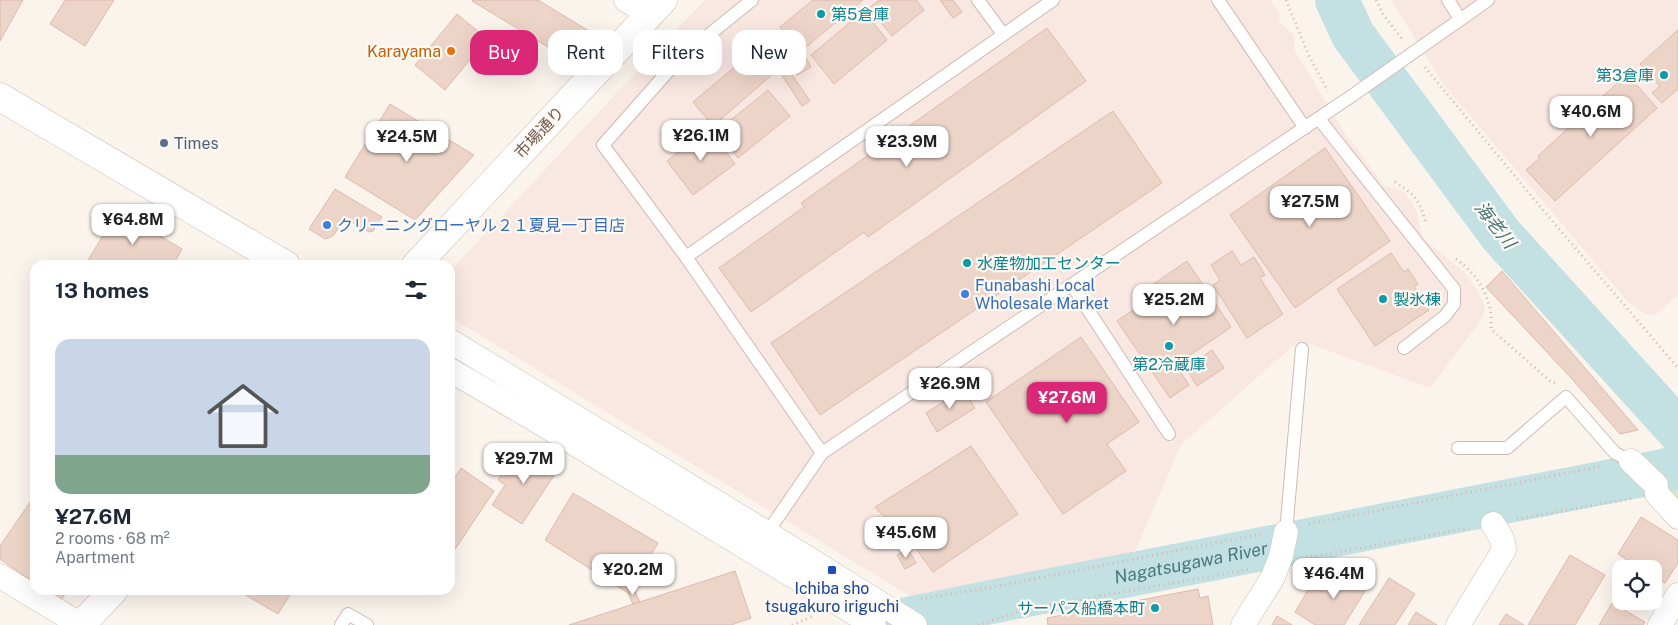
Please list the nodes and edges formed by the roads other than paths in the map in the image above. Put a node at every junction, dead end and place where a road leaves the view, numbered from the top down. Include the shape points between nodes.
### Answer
1 (626, 0) edge
2 (752, 0) edge
3 (978, 0) edge
4 (1053, 0) edge
5 (1218, 0) edge
6 (1448, 0) edge
7 (1488, 0) edge
8 (656, 7) edge
9 (1460, 19) junction
10 (1003, 34) junction
11 (0, 97) edge
12 (1319, 119) junction
13 (1305, 128) junction
14 (686, 257) junction
15 (277, 260) edge
16 (421, 260) edge
17 (1072, 285) junction
18 (455, 344) edge
19 (1404, 348) dead end
20 (1302, 349) dead end
21 (455, 373) edge
22 (1169, 434) dead end
23 (1458, 448) dead end
24 (822, 453) junction
25 (1634, 462) joint
26 (1678, 517) edge
27 (1493, 524) road end
28 (1286, 532) joint
29 (767, 533) junction
30 (0, 576) edge
31 (30, 594) edge
32 (31, 595) edge
33 (109, 595) edge
34 (1678, 596) edge
35 (81, 625) edge
36 (341, 625) edge
37 (368, 625) edge
38 (874, 625) edge
39 (915, 625) edge
40 (1243, 625) edge
41 (1458, 625) edge
42 (1660, 625) edge

1 - 8 street
2 - 14 lane via 679,59 603,145
3 - 10 lane
4 - 10 lane
5 - 13 lane
6 - 9 lane
7 - 9 lane
8 - 16 street, 市場通り
9 - 12 lane
10 - 14 lane
11 - 15 street
12 - 13 lane
12 - 19 lane via 1454,289 1454,304 1445,316
13 - 17 lane
14 - 24 lane
17 - 22 lane
17 - 24 lane
18 - 29 street
20 - 28 lane
21 - 38 street via 529,416 830,608
23 - 25 lane via 1507,448 1566,397 1615,453
24 - 29 lane
25 - 26 street
27 - 41 street via 1504,550
28 - 40 street via 1273,577
29 - 39 street
30 - 31 street
32 - 35 street
33 - 35 street
34 - 42 street
36 - 37 lane via 348,614

